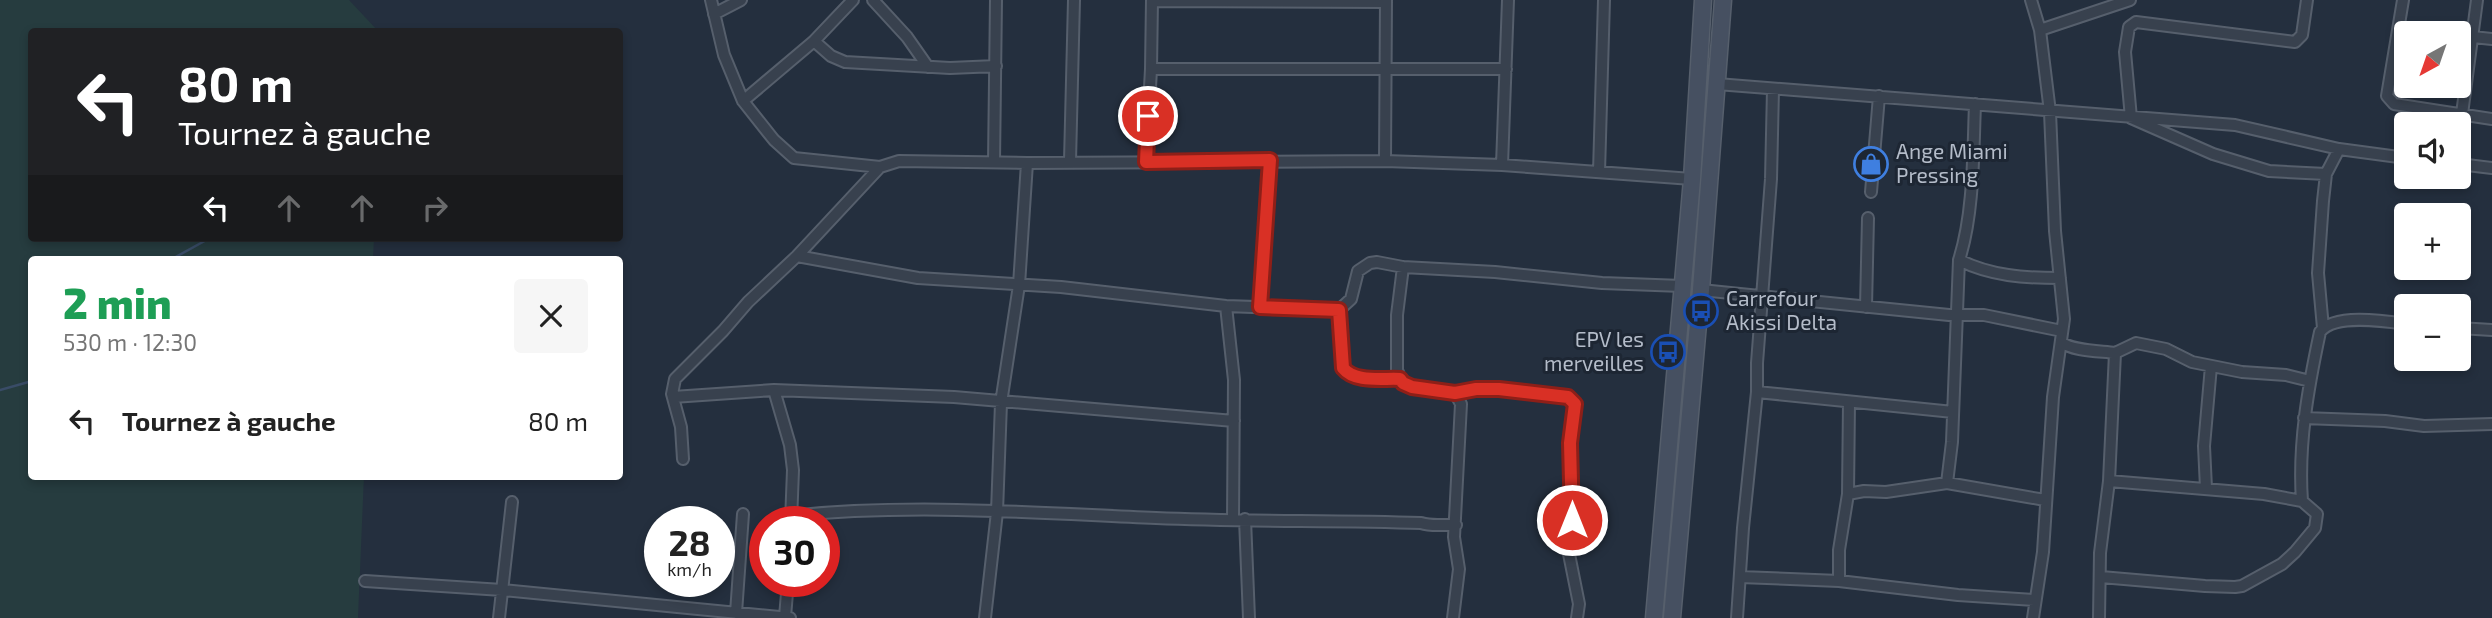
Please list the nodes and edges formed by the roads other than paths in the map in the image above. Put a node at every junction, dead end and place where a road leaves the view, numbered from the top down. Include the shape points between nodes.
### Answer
1 (711, 0) edge
2 (741, 0) edge
3 (853, 0) edge
4 (873, 0) edge
5 (996, 0) edge
6 (1074, 0) edge
7 (1508, 0) edge
8 (1604, 0) edge
9 (1703, 0) edge
10 (1723, 0) edge
11 (2031, 0) edge
12 (2130, 0) edge
13 (2307, 0) edge
14 (2403, 0) edge
15 (2477, 0) edge
16 (1152, 1) edge
17 (1386, 1) edge
18 (715, 14) junction
19 (2040, 30) junction
20 (2473, 37) junction
21 (2492, 39) edge
22 (814, 41) junction
23 (996, 66) junction
24 (928, 67) junction
25 (1151, 69) junction
26 (1506, 69) junction
27 (1387, 71) junction
28 (1717, 84) junction
29 (1773, 89) junction
30 (1879, 96) junction
31 (743, 101) junction
32 (1975, 104) junction
33 (2050, 112) junction
34 (2448, 112) edge
35 (2462, 112) edge
36 (2471, 116) edge
37 (2132, 118) junction
38 (2492, 119) edge
39 (2339, 149) junction
40 (2394, 156) edge
41 (1270, 160) junction
42 (1070, 161) junction
43 (1385, 161) junction
44 (994, 162) junction
45 (1146, 162) junction
46 (1027, 163) junction
47 (1502, 165) junction
48 (2471, 165) edge
49 (880, 167) junction
50 (2492, 168) edge
51 (1599, 172) junction
52 (2326, 174) junction
53 (1692, 179) junction
54 (1871, 192) dead end
55 (1868, 218) dead end
56 (797, 256) junction
57 (1959, 260) junction
58 (1403, 267) junction
59 (2060, 278) junction
60 (1019, 285) junction
61 (1682, 286) junction
62 (1701, 290) junction
63 (1762, 297) junction
64 (1226, 306) junction
65 (1260, 307) junction
66 (1866, 307) junction
67 (1339, 310) junction
68 (1956, 316) junction
69 (2394, 323) edge
70 (2323, 327) junction
71 (2471, 329) edge
72 (2492, 330) edge
73 (2061, 337) junction
74 (2115, 353) junction
75 (2211, 366) junction
76 (1400, 379) junction
77 (2310, 381) junction
78 (774, 390) junction
79 (1757, 392) junction
80 (1455, 393) junction
81 (673, 397) junction
82 (1002, 402) junction
83 (1849, 402) junction
84 (1953, 412) junction
85 (2304, 418) junction
86 (1234, 421) junction
87 (2492, 424) edge
88 (683, 460) dead end
89 (2109, 481) junction
90 (1947, 483) junction
91 (2206, 488) junction
92 (1848, 494) junction
93 (2045, 500) junction
94 (512, 502) dead end
95 (2302, 502) junction
96 (792, 506) edge
97 (840, 512) edge
98 (997, 512) junction
99 (743, 514) dead end
100 (1239, 519) junction
101 (1456, 525) junction
102 (1740, 577) junction
103 (2101, 577) junction
104 (365, 581) dead end
105 (1839, 581) junction
106 (502, 590) junction
107 (788, 597) edge
108 (2035, 600) junction
109 (736, 613) junction
110 (499, 618) edge
111 (788, 618) edge
112 (985, 618) edge
113 (1249, 618) edge
114 (1453, 618) edge
115 (1577, 618) edge
116 (1654, 618) edge
117 (1672, 618) edge
118 (1737, 618) edge
119 (2033, 618) edge
120 (2099, 618) edge

1 - 18 street
2 - 18 street
3 - 22 street
4 - 24 street
5 - 23 street
6 - 42 street
7 - 26 street
8 - 51 street
9 - 53 main road
10 - 28 main road
11 - 19 street
12 - 19 street
13 - 37 street via 2301,35 2295,42 2136,22 2129,27 2125,52
14 - 34 street via 2387,96 2394,104
15 - 20 street
16 - 17 street
16 - 25 street
17 - 27 street
18 - 31 street via 724,55
19 - 33 street
20 - 21 street
20 - 35 street
22 - 24 street via 845,62
22 - 31 street
23 - 24 street
23 - 44 street
25 - 27 street
25 - 45 street
26 - 27 street
26 - 47 street
27 - 43 street
28 - 29 street
28 - 62 main road
29 - 30 street
29 - 63 street
30 - 32 street
30 - 54 street
31 - 49 street via 794,158
32 - 33 street
32 - 57 street via 1972,169
33 - 37 street
33 - 59 street
36 - 38 street
37 - 39 street via 2235,125
37 - 52 street via 2213,154 2269,171
39 - 40 street
39 - 52 street
41 - 43 street
41 - 45 street
41 - 65 street
42 - 45 street
42 - 46 street
43 - 47 street
44 - 46 street
44 - 49 street via 899,161
46 - 60 street
47 - 51 street
48 - 50 street
49 - 56 street
51 - 53 street
52 - 70 street via 2318,273
53 - 61 main road
55 - 66 street
56 - 60 street via 918,278
56 - 81 street via 675,379
57 - 59 street via 1980,271
57 - 68 street
58 - 61 street
58 - 67 street via 1377,262 1365,265 1358,271 1351,299
58 - 76 street via 1397,315
59 - 73 street
60 - 64 street
60 - 82 street
61 - 116 main road
62 - 63 street
62 - 117 main road
63 - 66 street
63 - 79 street
64 - 65 street
64 - 86 street
65 - 67 street
66 - 68 street
67 - 76 street via 1343,368 1348,374
68 - 73 street via 1984,315
68 - 84 street
69 - 70 street via 2334,322
70 - 77 street
71 - 72 street
73 - 74 street via 2068,348
73 - 93 street
74 - 75 street via 2136,343
74 - 89 street
75 - 77 street
75 - 91 street via 2204,446
76 - 80 street via 1412,387
77 - 85 street
78 - 81 street
78 - 82 street
78 - 96 street via 790,445
79 - 83 street
79 - 102 street
80 - 101 street via 1461,404
80 - 115 street via 1526,391 1568,397 1575,404 1569,554 1579,604
81 - 88 street
82 - 86 street
82 - 98 street
83 - 84 street
83 - 92 street
84 - 90 street
85 - 87 street via 2424,426
85 - 95 street
86 - 100 street
89 - 91 street
89 - 103 street
90 - 92 street
90 - 93 street
91 - 95 street
92 - 105 street
93 - 108 street
94 - 106 street
95 - 103 street via 2316,514 2315,528 2282,564 2242,586
97 - 98 street
98 - 100 street
98 - 112 street
99 - 109 street
100 - 101 street
100 - 113 street
101 - 114 street via 1459,569
102 - 105 street
102 - 118 street
103 - 120 street
104 - 106 street
105 - 108 street
106 - 109 street
106 - 110 street
107 - 111 street
108 - 119 street
109 - 111 street

